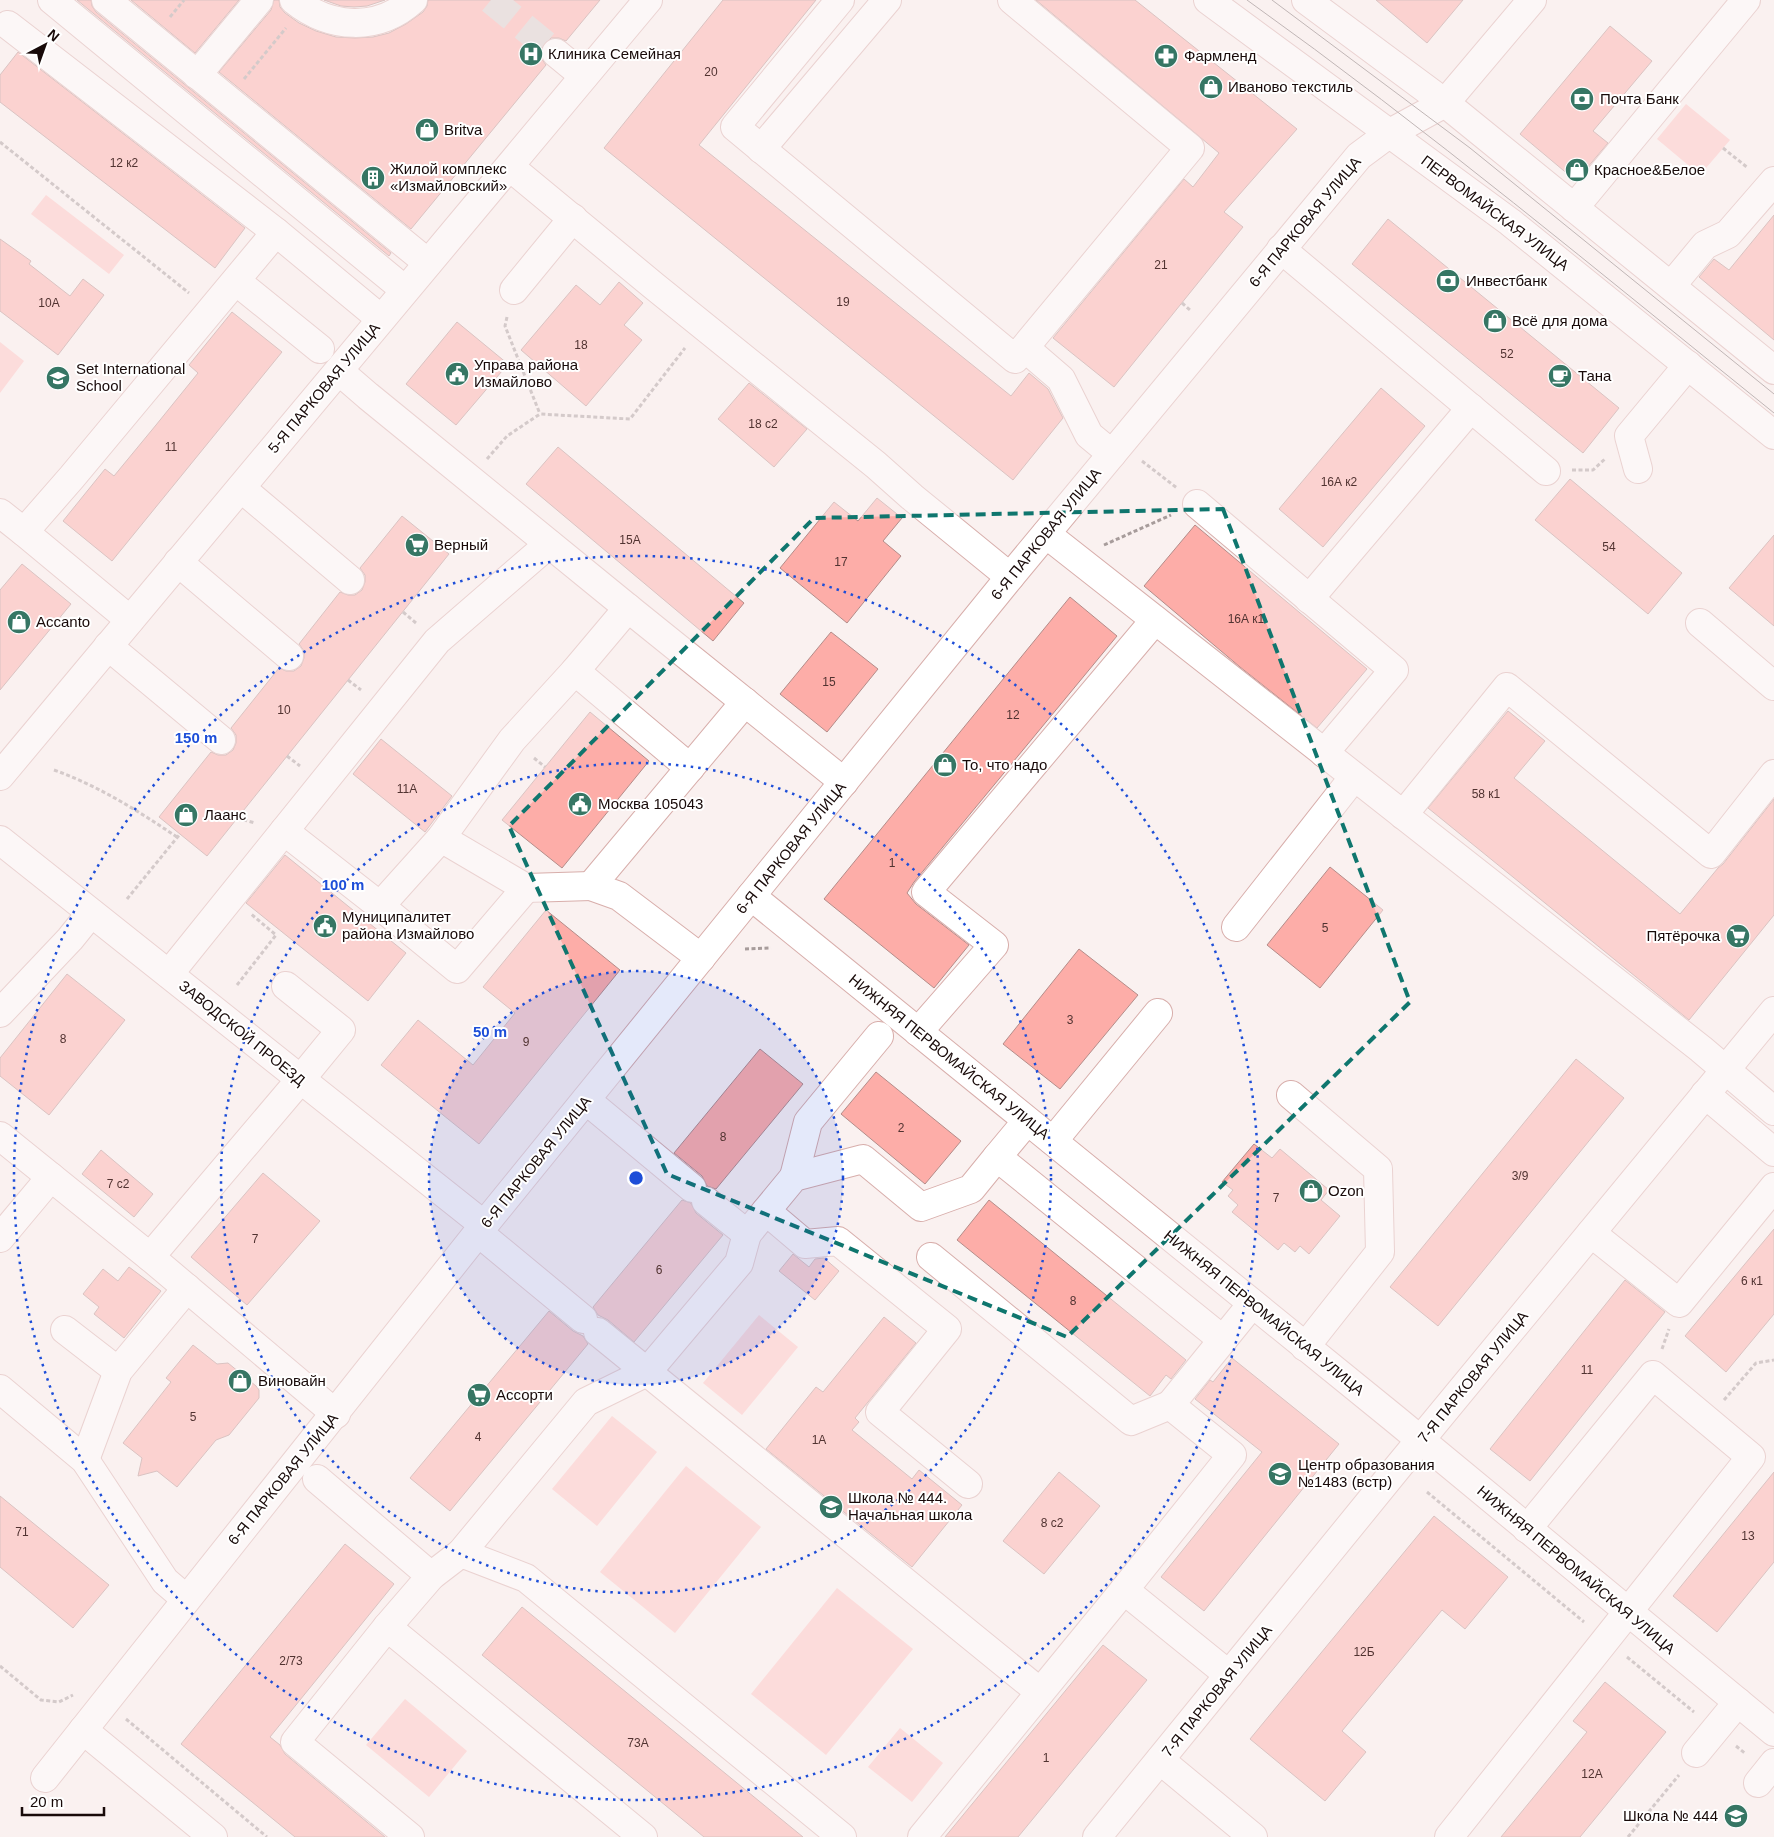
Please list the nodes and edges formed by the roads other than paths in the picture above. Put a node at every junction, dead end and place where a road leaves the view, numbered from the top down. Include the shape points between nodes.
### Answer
1 (52, 0) edge
2 (106, 0) edge
3 (235, 0) edge
4 (259, 0) edge
5 (294, 0) edge
6 (413, 0) edge
7 (648, 0) edge
8 (840, 0) edge
9 (1012, 0) edge
10 (1208, 0) edge
11 (1306, 0) edge
12 (1532, 0) edge
13 (1746, 0) edge
14 (881, 2) edge
15 (3, 27) edge
16 (556, 53) tunnel mouth
17 (190, 69) junction
18 (584, 76) junction
19 (1445, 103) junction
20 (1390, 133) junction
21 (761, 149) junction
22 (510, 167) junction
23 (1774, 181) edge
24 (1574, 208) junction
25 (573, 218) junction
26 (276, 232) junction
27 (1281, 249) junction
28 (428, 263) junction
29 (236, 281) junction
30 (1671, 286) junction
31 (405, 290) junction
32 (514, 290) road end
33 (381, 319) junction
34 (1024, 348) junction
35 (320, 349) dead end
36 (1688, 365) junction
37 (1774, 370) edge
38 (339, 371) junction
39 (1471, 408) junction
40 (1774, 435) edge
41 (1116, 449) junction
42 (1638, 469) dead end
43 (1546, 470) road end
44 (241, 488) junction
45 (1197, 504) road end
46 (0, 513) edge
47 (24, 532) junction
48 (1046, 534) junction
49 (549, 544) junction
50 (178, 562) junction
51 (1010, 577) junction
52 (350, 580) dead end
53 (1309, 599) junction
54 (628, 608) junction
55 (130, 620) junction
56 (1155, 620) junction
57 (1700, 624) dead end
58 (108, 646) junction
59 (289, 656) dead end
60 (575, 671) junction
61 (1774, 686) edge
62 (745, 702) junction
63 (221, 740) dead end
64 (1324, 752) junction
65 (690, 768) junction
66 (1774, 774) edge
67 (0, 776) edge
68 (1354, 776) junction
69 (844, 782) junction
70 (1403, 815) junction
71 (284, 830) junction
72 (440, 838) junction
73 (0, 840) edge
74 (591, 886) junction
75 (526, 888) junction
76 (751, 896) junction
77 (380, 906) junction
78 (91, 913) junction
79 (1236, 927) dead end
80 (701, 958) junction
81 (168, 974) junction
82 (286, 986) dead end
83 (1774, 1011) edge
84 (0, 1013) edge
85 (1158, 1013) dead end
86 (918, 1032) junction
87 (880, 1036) dead end
88 (1726, 1069) junction
89 (300, 1080) junction
90 (1705, 1094) junction
91 (1291, 1095) dead end
92 (586, 1100) junction
93 (1774, 1110) edge
94 (1027, 1121) junction
95 (0, 1136) edge
96 (1053, 1141) junction
97 (1774, 1152) edge
98 (997, 1157) junction
99 (51, 1176) junction
100 (794, 1177) junction
101 (1774, 1187) edge
102 (766, 1211) junction
103 (482, 1229) junction
104 (1591, 1233) junction
105 (747, 1234) junction
106 (0, 1238) edge
107 (150, 1257) junction
108 (931, 1257) dead end
109 (187, 1288) junction
110 (1252, 1304) junction
111 (64, 1330) dead end
112 (1223, 1340) junction
113 (1305, 1347) junction
114 (118, 1371) junction
115 (647, 1372) junction
116 (0, 1389) edge
117 (1170, 1405) junction
118 (336, 1414) junction
119 (1421, 1441) junction
120 (85, 1460) junction
121 (318, 1479) dead end
122 (968, 1484) dead end
123 (1527, 1530) junction
124 (461, 1553) junction
125 (431, 1576) junction
126 (1124, 1590) junction
127 (186, 1599) junction
128 (1628, 1613) junction
129 (387, 1628) junction
130 (1230, 1675) junction
131 (1040, 1692) junction
132 (1738, 1702) junction
133 (83, 1730) junction
134 (1774, 1732) edge
135 (1696, 1753) road end
136 (1160, 1760) junction
137 (45, 1778) dead end
138 (213, 1837) edge
139 (410, 1837) edge
140 (643, 1837) edge
141 (842, 1837) edge
142 (922, 1837) edge
143 (1097, 1837) edge
144 (1253, 1837) edge
145 (1449, 1837) edge

1 - 31 street
2 - 17 street
3 - 17 street
4 - 17 street
5 - 6 street via 324,18 352,24 386,18
7 - 18 street, 5-Я ПАРКОВАЯ УЛИЦА
8 - 21 street via 735,127
9 - 34 street via 1190,148
10 - 20 street, ПЕРВОМАЙСКАЯ УЛИЦА
11 - 19 street
12 - 19 street, 6-Я ПАРКОВАЯ УЛИЦА
13 - 24 street
14 - 21 street
15 - 26 street
16 - 18 street
17 - 28 street
18 - 22 street, 5-Я ПАРКОВАЯ УЛИЦА
19 - 20 street, 6-Я ПАРКОВАЯ УЛИЦА
19 - 24 street
20 - 27 street, 6-Я ПАРКОВАЯ УЛИЦА via 1359,156
20 - 36 street, ПЕРВОМАЙСКАЯ УЛИЦА via 1510,222
21 - 34 street via 1015,360
22 - 25 street
22 - 28 street, 5-Я ПАРКОВАЯ УЛИЦА
23 - 30 street via 1728,234 1706,246
24 - 30 street
25 - 32 street
25 - 51 street
26 - 29 street
26 - 33 street
27 - 39 street
27 - 41 street, 6-Я ПАРКОВАЯ УЛИЦА
28 - 31 street, 5-Я ПАРКОВАЯ УЛИЦА
29 - 35 street
29 - 47 street
30 - 37 street
31 - 33 street, 5-Я ПАРКОВАЯ УЛИЦА
33 - 38 street, 5-Я ПАРКОВАЯ УЛИЦА
34 - 41 street via 1061,379 1089,435
36 - 40 street, ПЕРВОМАЙСКАЯ УЛИЦА
36 - 42 street via 1629,436
38 - 44 street, 5-Я ПАРКОВАЯ УЛИЦА
38 - 49 street
39 - 43 street
39 - 53 street
41 - 48 street, 6-Я ПАРКОВАЯ УЛИЦА
44 - 50 street, 5-Я ПАРКОВАЯ УЛИЦА
44 - 52 street
45 - 53 street
46 - 47 street
47 - 55 street
48 - 51 street, 6-Я ПАРКОВАЯ УЛИЦА
48 - 56 street
49 - 54 street
49 - 71 street via 437,641
50 - 55 street, 5-Я ПАРКОВАЯ УЛИЦА
50 - 59 street
51 - 69 street, 6-Я ПАРКОВАЯ УЛИЦА
53 - 64 street via 1394,670
54 - 60 street
54 - 62 street
55 - 58 street, 5-Я ПАРКОВАЯ УЛИЦА
56 - 64 street
56 - 86 street via 926,892 994,946
57 - 61 street
58 - 63 street
58 - 67 street, 5-Я ПАРКОВАЯ УЛИЦА
60 - 65 street
60 - 72 street via 512,740
62 - 65 street
62 - 69 street
64 - 68 street
65 - 74 street
66 - 70 street via 1711,854 1507,688
68 - 70 street
68 - 79 street
69 - 76 street, 6-Я ПАРКОВАЯ УЛИЦА
70 - 88 street
71 - 77 street
71 - 81 street
72 - 75 street
72 - 77 street
73 - 78 street, ЗАВОДСКОЙ ПРОЕЗД
74 - 75 street
74 - 80 street via 619,896
75 - 77 street via 458,970
76 - 80 street, 6-Я ПАРКОВАЯ УЛИЦА
76 - 86 street, НИЖНЯЯ ПЕРВОМАЙСКАЯ УЛИЦА
78 - 81 street, ЗАВОДСКОЙ ПРОЕЗД
78 - 84 street
80 - 92 street, 6-Я ПАРКОВАЯ УЛИЦА
81 - 89 street, ЗАВОДСКОЙ ПРОЕЗД
82 - 89 street via 341,1030
83 - 88 street, 7-Я ПАРКОВАЯ УЛИЦА
85 - 96 street
86 - 94 street, НИЖНЯЯ ПЕРВОМАЙСКАЯ УЛИЦА
87 - 100 street via 808,1122
88 - 90 street, 7-Я ПАРКОВАЯ УЛИЦА
88 - 93 street
89 - 103 street, ЗАВОДСКОЙ ПРОЕЗД
89 - 107 street
90 - 97 street
90 - 104 street, 7-Я ПАРКОВАЯ УЛИЦА
91 - 113 street via 1378,1169 1380,1252
92 - 103 street, 6-Я ПАРКОВАЯ УЛИЦА
92 - 105 street
94 - 96 street, НИЖНЯЯ ПЕРВОМАЙСКАЯ УЛИЦА
94 - 98 street
95 - 99 street
96 - 110 street, НИЖНЯЯ ПЕРВОМАЙСКАЯ УЛИЦА
98 - 100 street via 971,1189 921,1207 863,1159
98 - 112 street
99 - 106 street
99 - 107 street
100 - 102 street
101 - 104 street via 1679,1303
102 - 105 street
102 - 122 street via 805,1244 838,1241 947,1329 880,1412
103 - 115 street, ЗАВОДСКОЙ ПРОЕЗД
103 - 118 street, 6-Я ПАРКОВАЯ УЛИЦА
104 - 119 street, 7-Я ПАРКОВАЯ УЛИЦА
105 - 115 street via 738,1263
107 - 109 street
108 - 117 street via 1131,1421
109 - 114 street
109 - 118 street
110 - 112 street
110 - 113 street, НИЖНЯЯ ПЕРВОМАЙСКАЯ УЛИЦА
111 - 114 street
112 - 117 street
113 - 119 street, НИЖНЯЯ ПЕРВОМАЙСКАЯ УЛИЦА
114 - 120 street
115 - 124 street via 586,1402
115 - 131 street, ЗАВОДСКОЙ ПРОЕЗД
116 - 120 street
117 - 126 street via 1232,1455
118 - 127 street, 6-Я ПАРКОВАЯ УЛИЦА
119 - 123 street, НИЖНЯЯ ПЕРВОМАЙСКАЯ УЛИЦА
119 - 130 street, 7-Я ПАРКОВАЯ УЛИЦА
120 - 127 street via 165,1581
121 - 125 street
123 - 128 street, НИЖНЯЯ ПЕРВОМАЙСКАЯ УЛИЦА
123 - 128 street via 1653,1375 1751,1457
124 - 125 street
124 - 141 street via 526,1578
125 - 129 street
126 - 130 street
126 - 131 street
127 - 133 street, 6-Я ПАРКОВАЯ УЛИЦА
128 - 132 street, НИЖНЯЯ ПЕРВОМАЙСКАЯ УЛИЦА
128 - 145 street
129 - 139 street via 295,1742
129 - 140 street
130 - 136 street, 7-Я ПАРКОВАЯ УЛИЦА
131 - 142 street
132 - 134 street, НИЖНЯЯ ПЕРВОМАЙСКАЯ УЛИЦА
132 - 135 street
133 - 137 street, 6-Я ПАРКОВАЯ УЛИЦА
133 - 138 street
136 - 143 street, 7-Я ПАРКОВАЯ УЛИЦА
136 - 144 street

